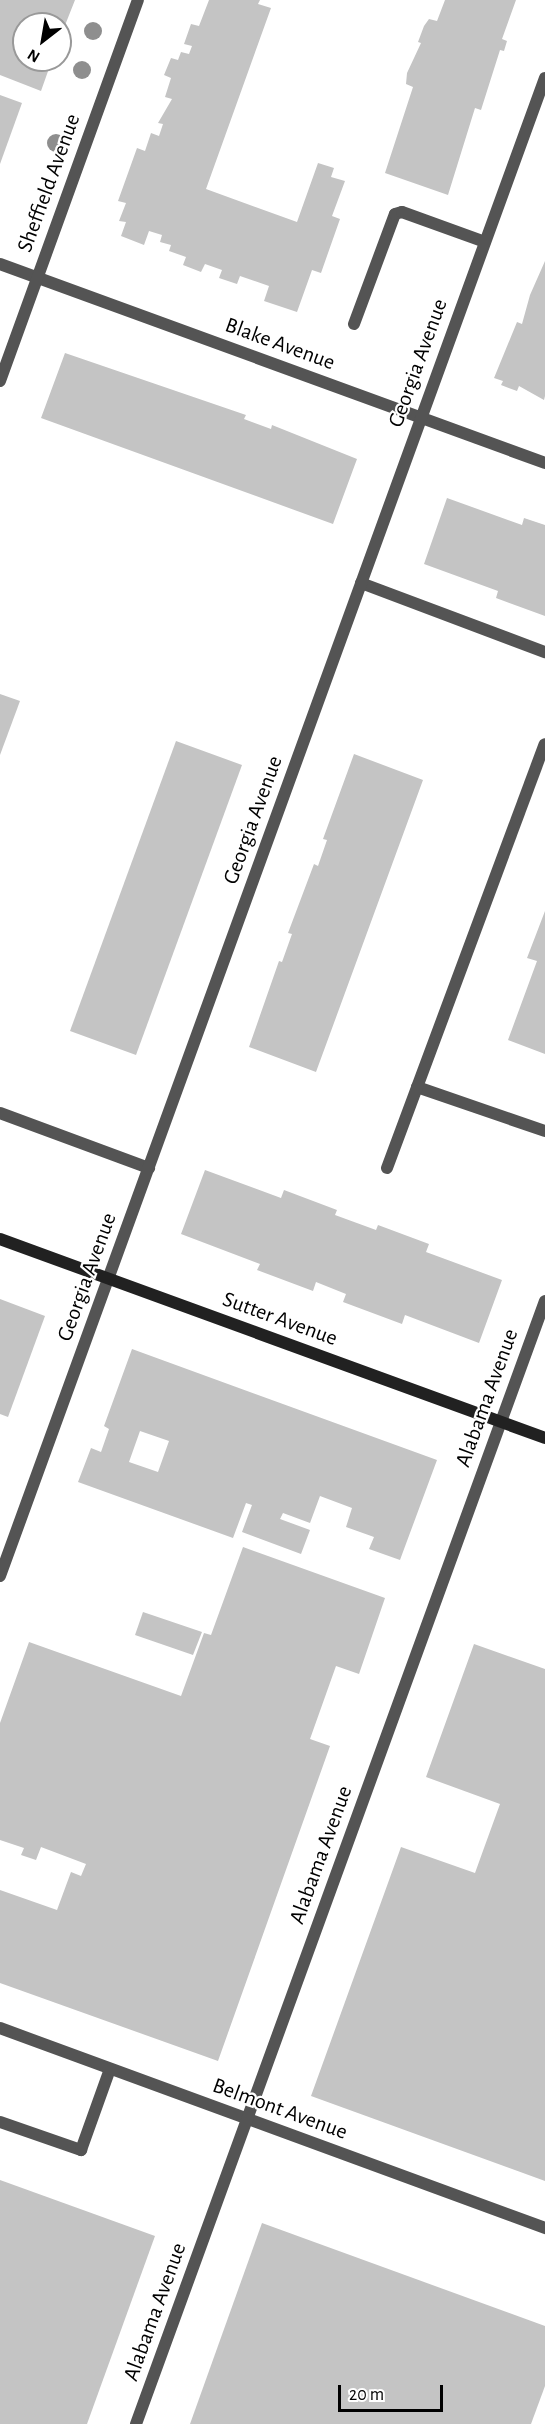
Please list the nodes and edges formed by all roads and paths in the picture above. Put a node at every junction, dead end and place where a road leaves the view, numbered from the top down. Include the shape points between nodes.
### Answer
1 (138, 0) edge
2 (545, 78) edge
3 (485, 242) junction
4 (0, 264) edge
5 (38, 278) junction
6 (354, 324) dead end
7 (0, 381) edge
8 (421, 417) junction
9 (545, 463) edge
10 (361, 583) junction
11 (545, 652) edge
12 (545, 744) edge
13 (417, 1087) junction
14 (0, 1113) edge
15 (545, 1131) edge
16 (149, 1168) junction
17 (387, 1168) dead end
18 (0, 1239) edge
19 (109, 1279) junction
20 (545, 1301) edge
21 (500, 1422) junction
22 (545, 1438) edge
23 (0, 1576) edge
24 (0, 2028) edge
25 (110, 2068) junction
26 (247, 2119) junction
27 (0, 2122) edge
28 (545, 2228) edge
29 (136, 2424) edge

1 - 5 street, Sheffield Avenue
2 - 3 street, Georgia Avenue
3 - 6 street via 402,212 396,214
3 - 8 street, Georgia Avenue
4 - 5 street, Blake Avenue
5 - 7 street, Sheffield Avenue
5 - 8 street, Blake Avenue
8 - 9 street, Blake Avenue
8 - 10 street, Georgia Avenue
10 - 11 street
10 - 16 street, Georgia Avenue
12 - 13 street
13 - 15 street
13 - 17 street
14 - 16 street
16 - 19 street, Georgia Avenue
18 - 19 street, Sutter Avenue
19 - 21 street, Sutter Avenue
19 - 23 street, Georgia Avenue
20 - 21 street, Alabama Avenue
21 - 22 street, Sutter Avenue
21 - 26 street, Alabama Avenue
24 - 25 street, Belmont Avenue
25 - 26 street, Belmont Avenue
25 - 27 street via 81,2150
26 - 28 street, Belmont Avenue
26 - 29 street, Alabama Avenue

